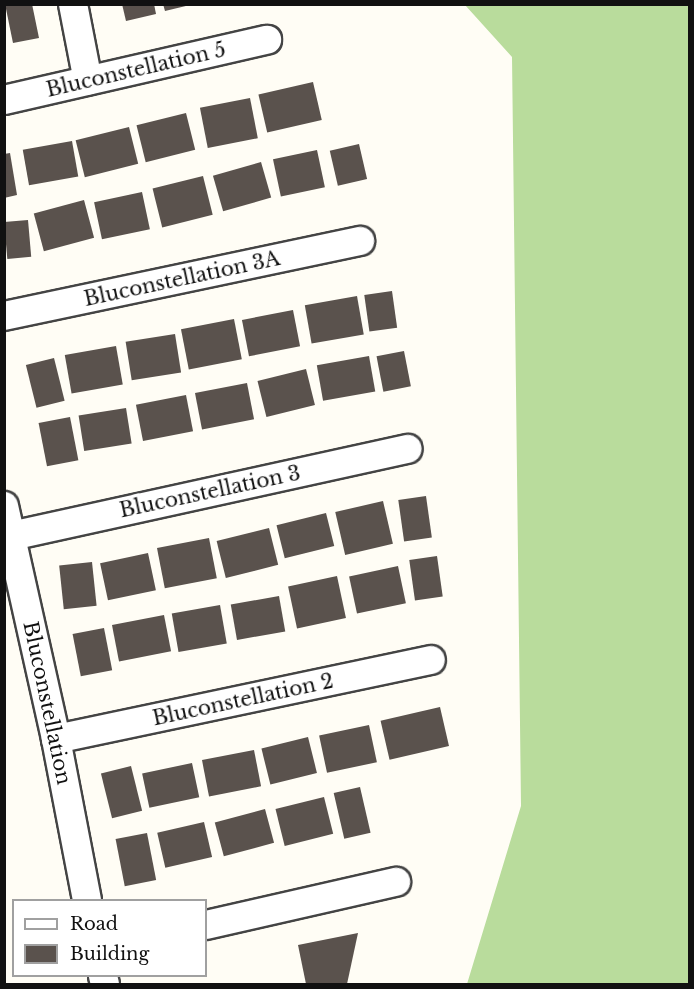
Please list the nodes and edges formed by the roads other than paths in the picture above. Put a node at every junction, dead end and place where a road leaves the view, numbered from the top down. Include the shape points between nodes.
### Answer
1 (72, 4) edge
2 (267, 40) dead end
3 (88, 81) junction
4 (4, 100) edge
5 (360, 241) dead end
6 (4, 316) edge
7 (408, 448) dead end
8 (4, 506) edge
9 (11, 536) junction
10 (431, 660) dead end
11 (56, 740) junction
12 (396, 882) dead end
13 (87, 899) edge
14 (207, 925) edge

1 - 3 street
2 - 3 street, Bluconstellation 5
3 - 4 street, Bluconstellation 5
5 - 6 street, Bluconstellation 3A
7 - 9 street, Bluconstellation 3
8 - 9 street, Bluconstellation
9 - 11 street, Bluconstellation
10 - 11 street, Bluconstellation 2
11 - 13 street, Bluconstellation
12 - 14 street

